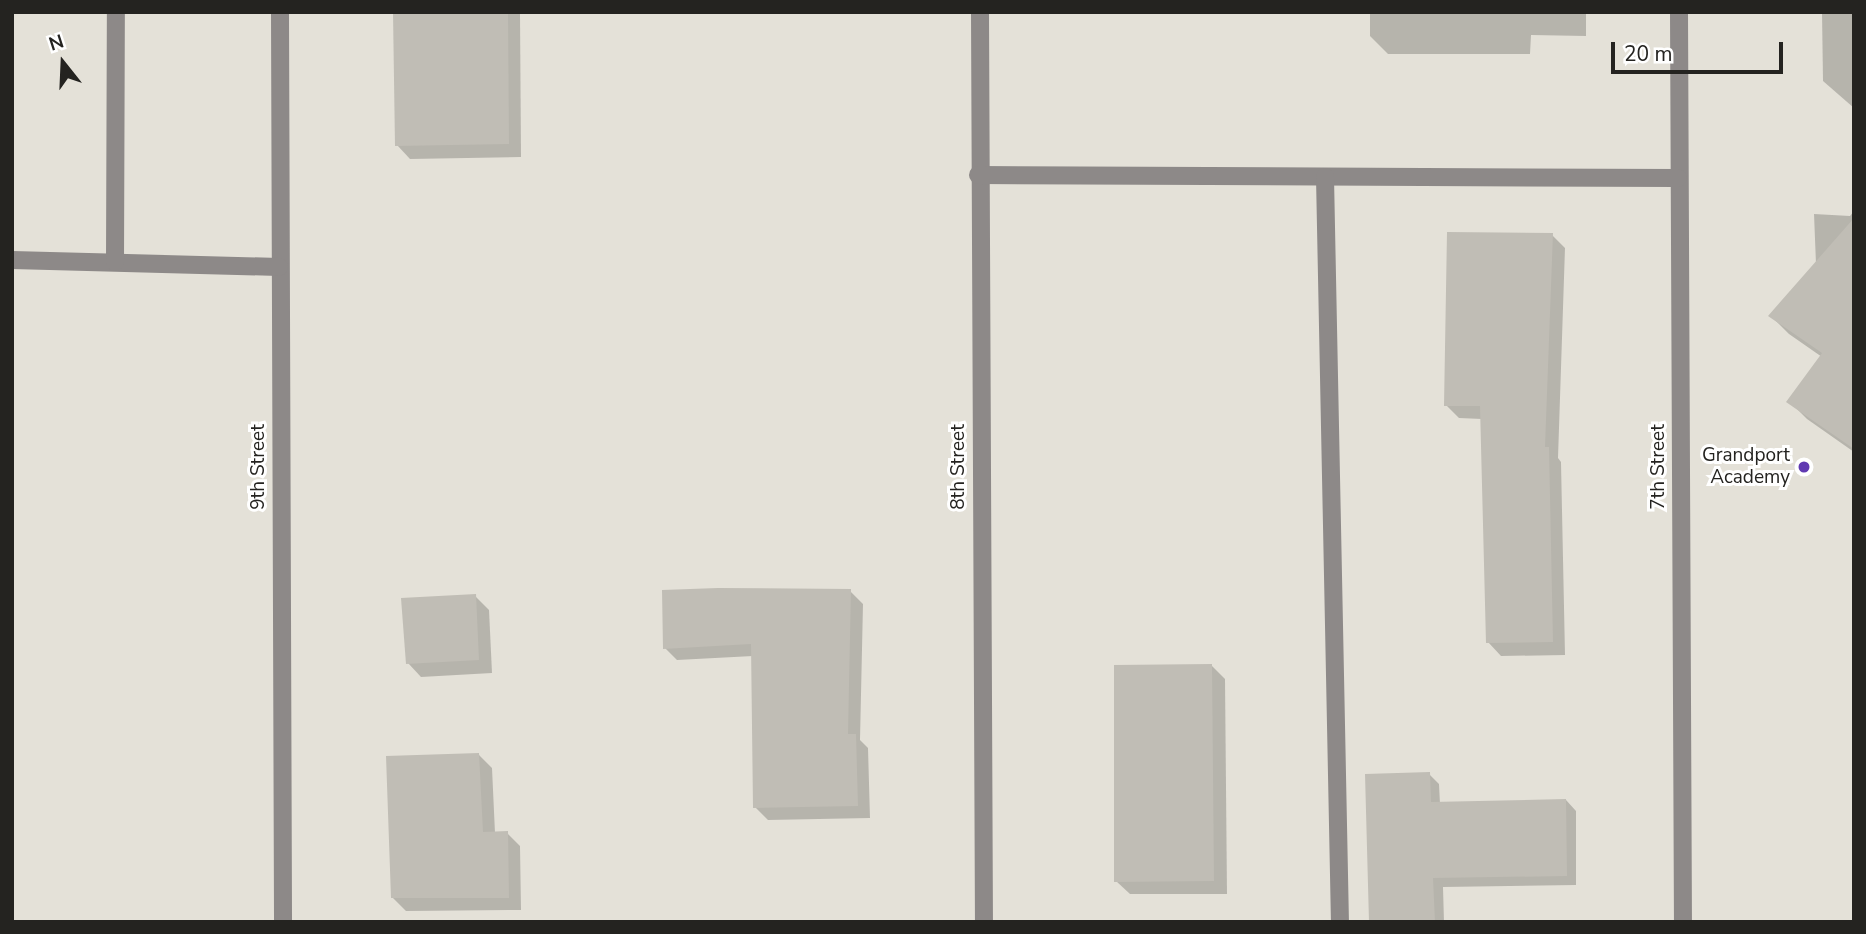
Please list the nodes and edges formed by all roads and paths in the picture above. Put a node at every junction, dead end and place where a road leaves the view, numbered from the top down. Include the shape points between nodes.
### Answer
1 (116, 12) edge
2 (280, 12) edge
3 (979, 12) edge
4 (1679, 12) edge
5 (978, 175) junction
6 (1325, 177) junction
7 (1678, 178) junction
8 (12, 260) edge
9 (115, 262) junction
10 (279, 267) junction
11 (283, 922) edge
12 (984, 922) edge
13 (1340, 922) edge
14 (1684, 922) edge

1 - 9 street
2 - 10 street, 9th Street
3 - 5 street, 8th Street
4 - 7 street, 7th Street
5 - 6 street
5 - 12 street, 8th Street
6 - 7 street
6 - 13 street
7 - 14 street, 7th Street
8 - 9 street
9 - 10 street
10 - 11 street, 9th Street

